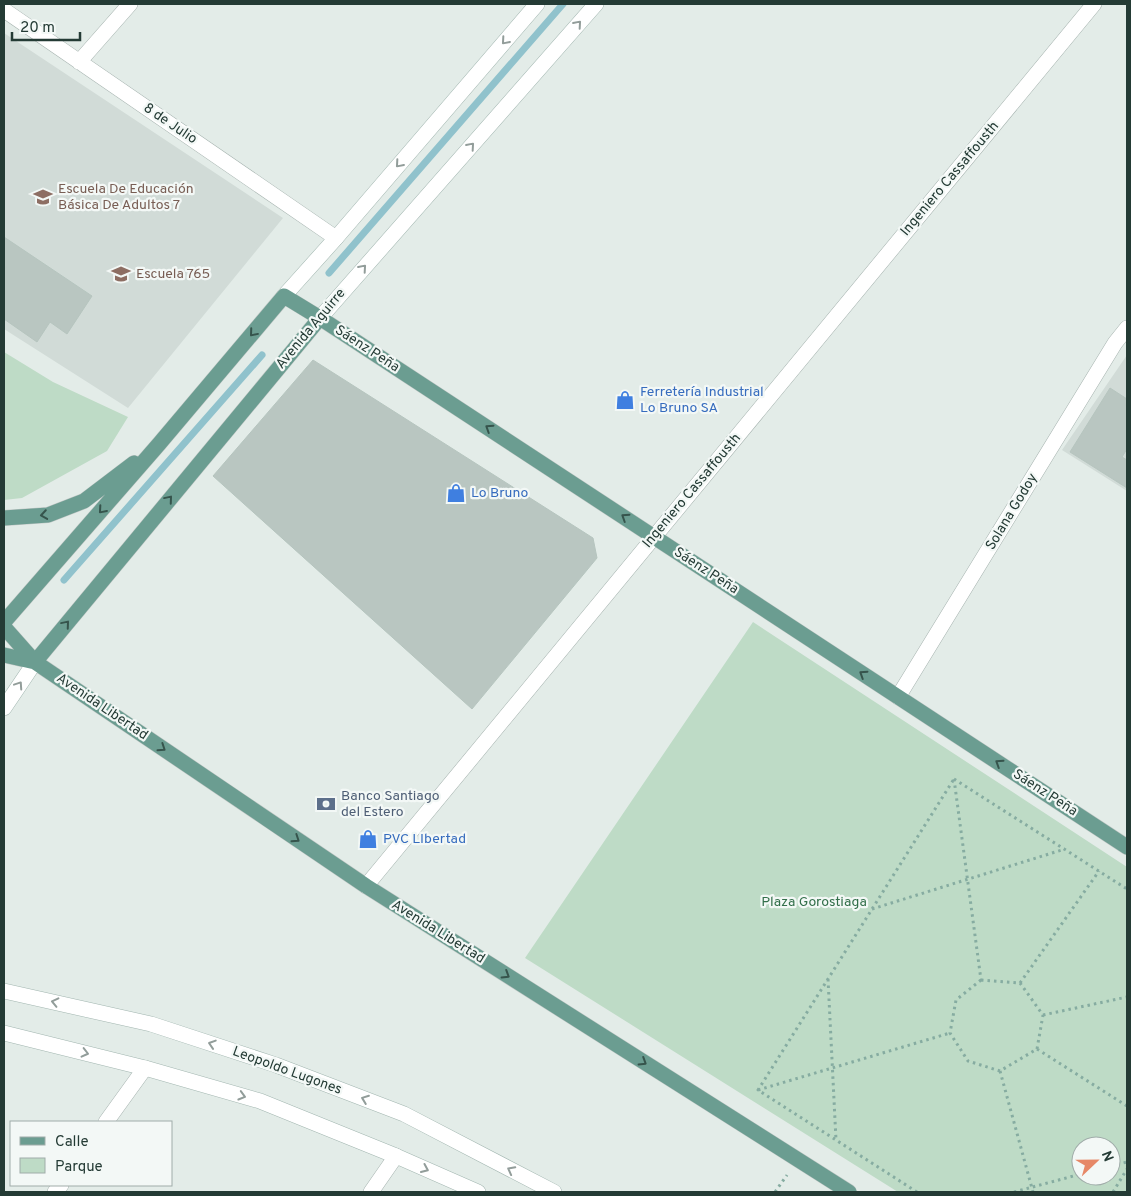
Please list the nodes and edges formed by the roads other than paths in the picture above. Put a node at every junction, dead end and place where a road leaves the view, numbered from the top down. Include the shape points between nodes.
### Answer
1 (130, 4) edge
2 (537, 4) edge
3 (596, 4) edge
4 (1094, 4) edge
5 (4, 10) edge
6 (79, 62) junction
7 (336, 238) junction
8 (284, 296) junction
9 (320, 318) junction
10 (1127, 328) edge
11 (159, 444) junction
12 (4, 518) edge
13 (654, 536) junction
14 (4, 622) edge
15 (4, 627) edge
16 (4, 655) edge
17 (35, 662) junction
18 (898, 697) junction
19 (4, 708) edge
20 (1127, 847) edge
21 (366, 886) junction
22 (4, 990) edge
23 (4, 1033) edge
24 (144, 1068) junction
25 (107, 1121) edge
26 (396, 1156) junction
27 (371, 1192) edge
28 (478, 1192) edge
29 (554, 1192) edge
30 (849, 1192) edge

1 - 6 street
2 -> 7 street
9 -> 3 street, Avenida Aguirre
4 - 13 street, Ingeniero Cassaffousth
5 - 6 street, 8 de Julio
6 - 7 street, 8 de Julio
7 - 8 street
8 - 9 main road, Sáenz Peña
8 -> 11 main road
13 -> 9 main road, Sáenz Peña
17 -> 9 main road, Avenida Aguirre
10 - 18 street, Solana Godoy
11 -> 12 main road via 84,501 48,515
11 -> 14 main road
18 -> 13 main road, Sáenz Peña
13 - 21 street, Ingeniero Cassaffousth
15 - 17 main road, Avenida Libertad
16 - 17 main road, Avenida Libertad
19 -> 17 street
17 -> 21 main road, Avenida Libertad
20 -> 18 main road, Sáenz Peña
21 -> 30 main road, Avenida Libertad
29 -> 22 street, Leopoldo Lugones via 404,1114 276,1065 151,1024
23 -> 24 street
24 - 25 street
24 -> 26 street via 260,1101
26 - 27 street
26 -> 28 street

